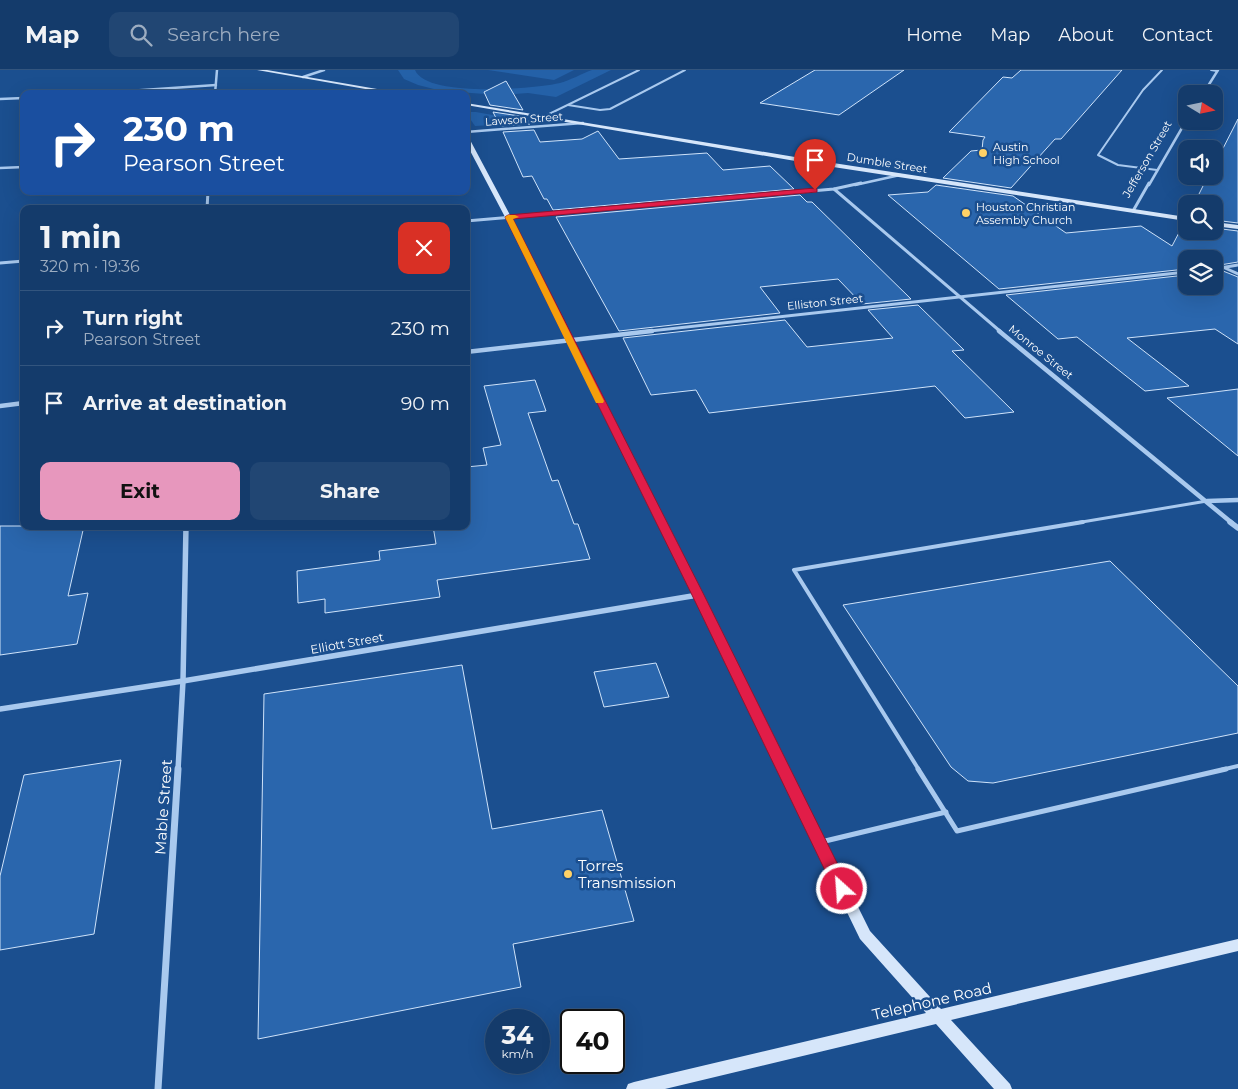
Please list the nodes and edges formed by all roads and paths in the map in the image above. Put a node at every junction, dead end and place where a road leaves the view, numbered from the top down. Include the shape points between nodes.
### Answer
1 (217, 70) edge
2 (260, 70) edge
3 (324, 70) edge
4 (639, 70) edge
5 (685, 70) edge
6 (1162, 70) edge
7 (1212, 70) edge
8 (1218, 70) edge
9 (303, 77) junction
10 (216, 85) junction
11 (1209, 85) edge
12 (143, 90) edge
13 (215, 90) edge
14 (380, 90) edge
15 (20, 98) edge
16 (0, 99) edge
17 (470, 105) edge
18 (568, 105) junction
19 (543, 117) junction
20 (584, 123) junction
21 (1181, 130) edge
22 (470, 132) edge
23 (470, 146) edge
24 (20, 167) edge
25 (0, 168) edge
26 (1157, 170) junction
27 (901, 175) junction
28 (834, 189) junction
29 (1133, 212) junction
30 (508, 217) junction
31 (1178, 219) edge
32 (470, 221) edge
33 (1223, 225) edge
34 (1238, 227) edge
35 (20, 261) edge
36 (0, 263) edge
37 (1238, 265) edge
38 (1225, 268) joint
39 (1178, 273) edge
40 (1238, 274) edge
41 (958, 296) junction
42 (569, 340) junction
43 (470, 352) edge
44 (20, 404) edge
45 (0, 406) edge
46 (1238, 500) edge
47 (1207, 501) junction
48 (1238, 528) edge
49 (186, 530) edge
50 (698, 595) junction
51 (183, 681) junction
52 (0, 709) edge
53 (1238, 766) edge
54 (946, 812) junction
55 (819, 843) junction
56 (1238, 945) edge
57 (939, 1017) junction
58 (158, 1089) edge
59 (634, 1089) edge
60 (1004, 1089) edge

1 - 10 street
2 - 9 street
3 - 9 street
4 - 18 lane
5 - 18 lane via 610,109
6 - 26 lane via 1143,90 1098,155 1122,165
7 - 8 lane
8 - 11 street
9 - 14 street
10 - 12 street
10 - 13 street
15 - 16 street
17 - 19 street, Dumble Street
18 - 19 lane
19 - 20 street, Dumble Street
20 - 22 street, Lawson Street
20 - 27 street, Dumble Street
21 - 26 street, Jefferson Street
23 - 30 street
24 - 25 street
26 - 29 street, Jefferson Street
27 - 28 street
27 - 29 street, Dumble Street
28 - 30 street
28 - 41 street, Monroe Street
29 - 31 street, Dumble Street
30 - 32 street
30 - 42 street
33 - 34 street
35 - 36 street
37 - 38 street
38 - 40 street
39 - 41 street, Elliston Street
41 - 42 street, Elliston Street
41 - 47 street, Monroe Street
42 - 43 street, Elliston Street
42 - 50 street
44 - 45 street
46 - 47 street
47 - 48 street, Monroe Street
47 - 54 lane via 794,570
49 - 51 street, Mable Street
50 - 51 street, Elliott Street
50 - 55 street
51 - 52 street, Elliott Street
51 - 58 street, Mable Street
53 - 54 lane via 957,831
54 - 55 lane
55 - 57 street via 865,935
56 - 57 street, Telephone Road
57 - 59 street, Telephone Road
57 - 60 street

